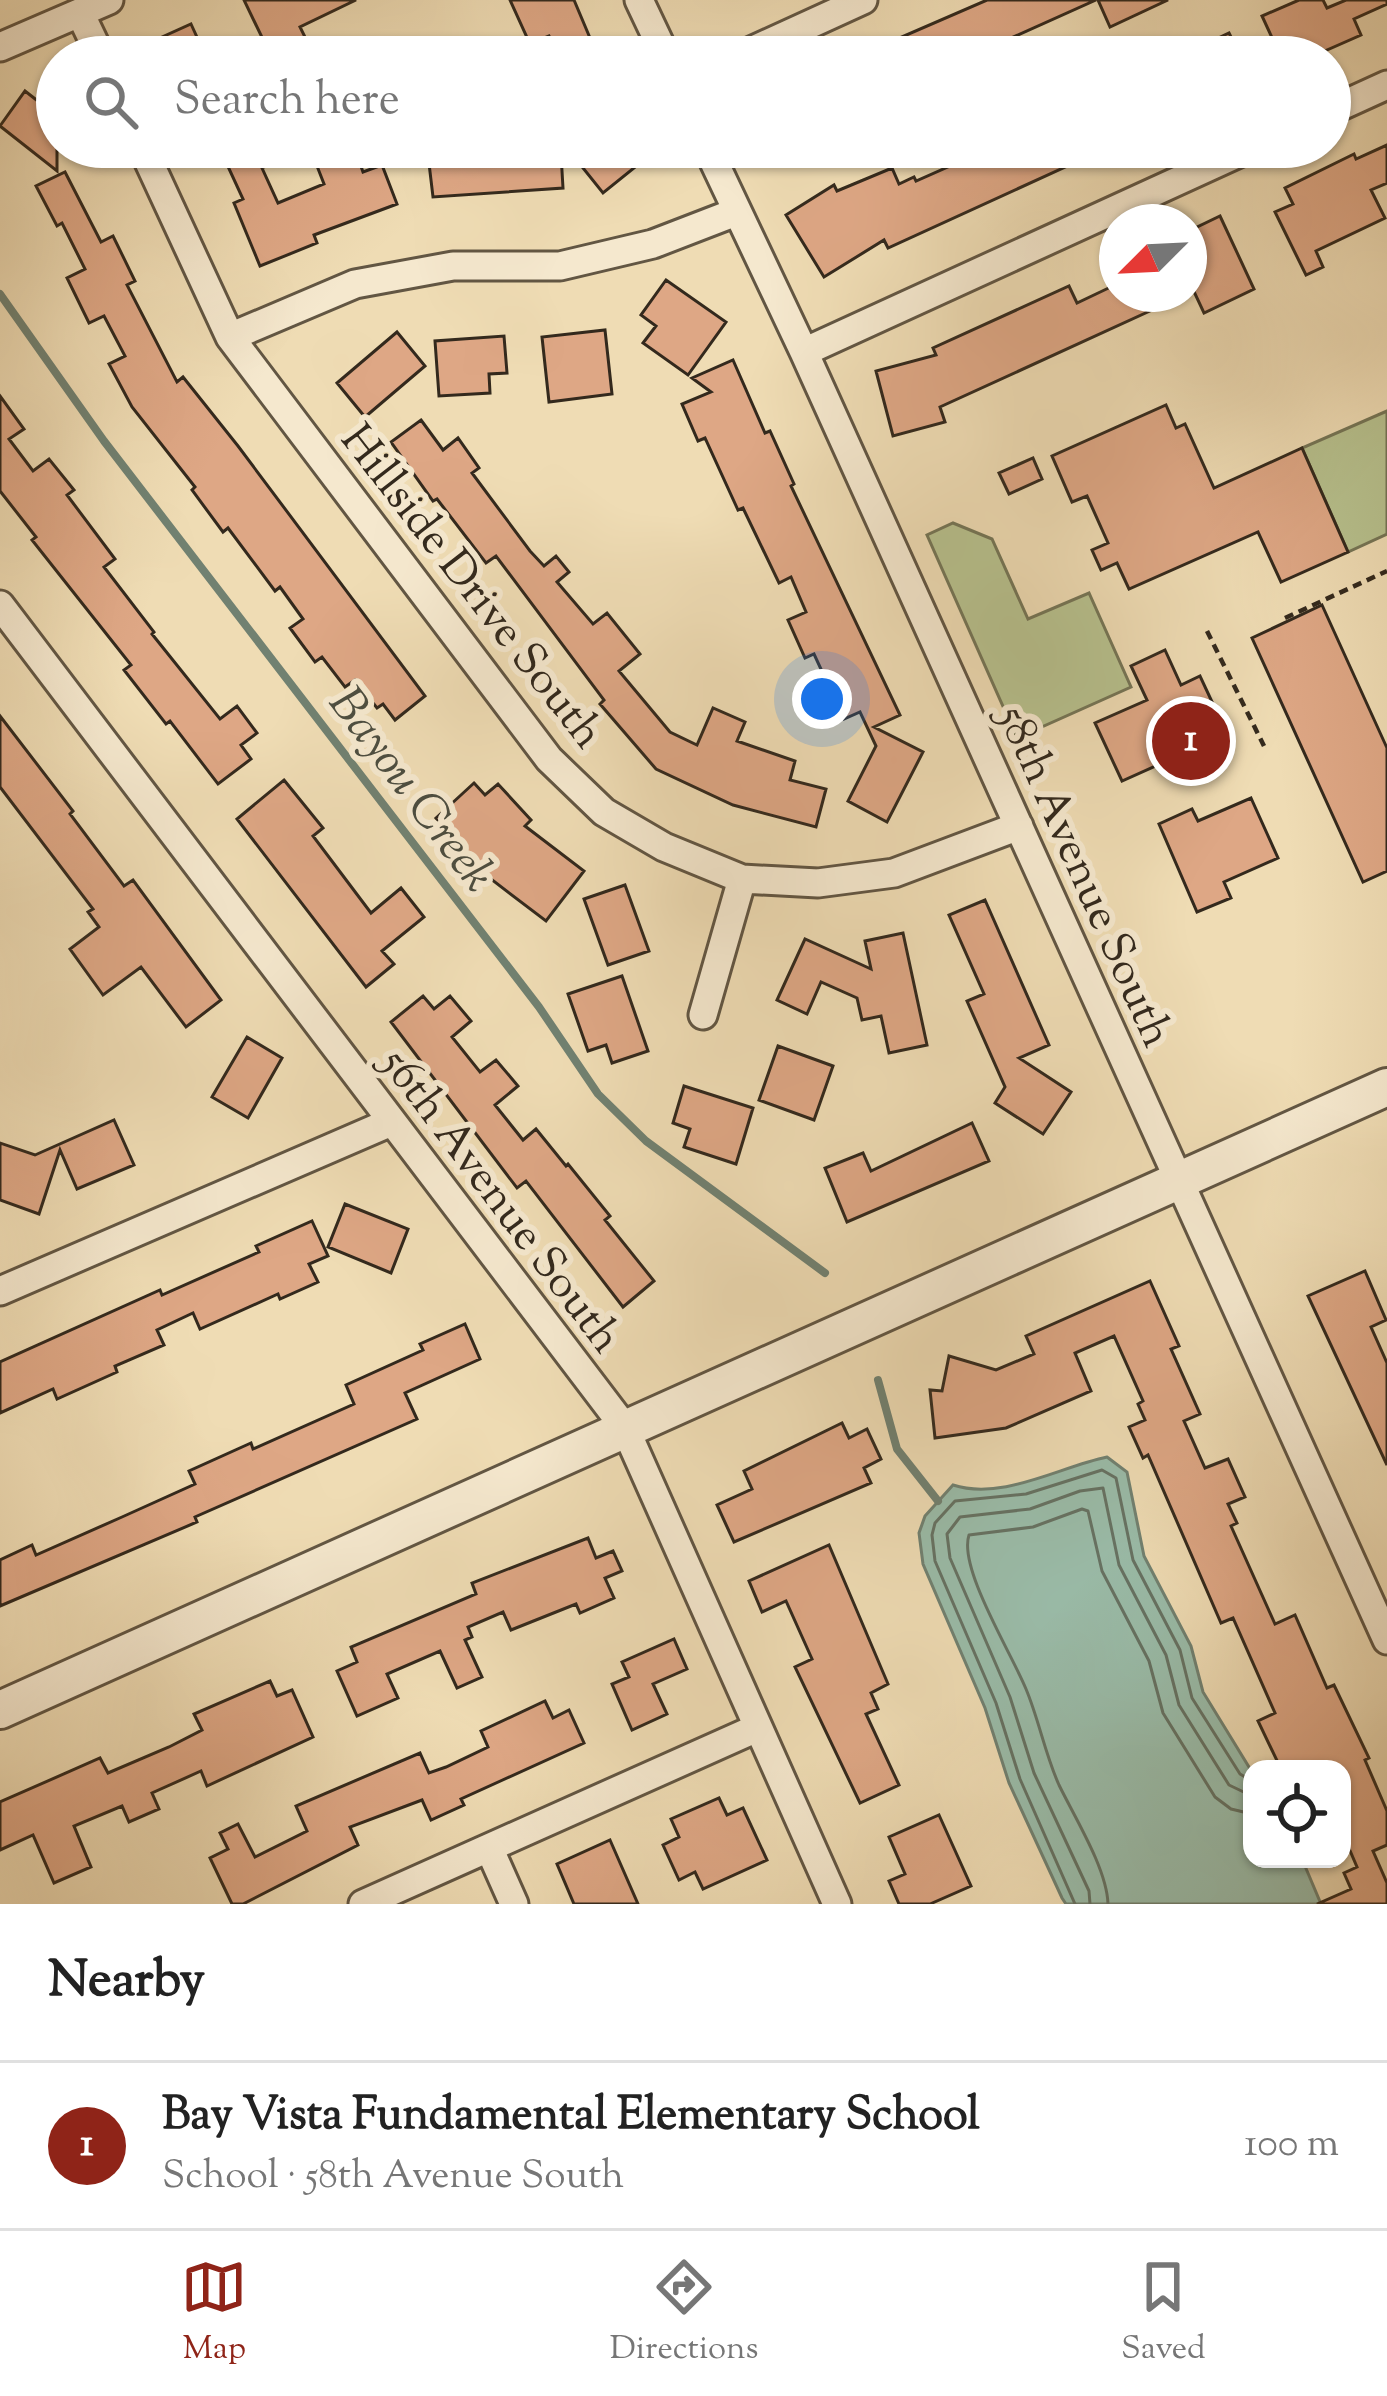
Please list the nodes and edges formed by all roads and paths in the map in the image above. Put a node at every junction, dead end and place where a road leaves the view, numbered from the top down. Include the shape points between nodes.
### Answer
1 (109, 0) edge
2 (639, 0) edge
3 (862, 0) edge
4 (80, 13) junction
5 (91, 36) edge
6 (656, 36) edge
7 (784, 36) edge
8 (0, 46) edge
9 (1387, 85) edge
10 (1351, 101) edge
11 (152, 168) edge
12 (716, 168) edge
13 (1206, 168) edge
14 (736, 212) junction
15 (230, 337) junction
16 (804, 352) junction
17 (1387, 571) edge
18 (0, 605) edge
19 (1285, 618) dead end
20 (1207, 632) dead end
21 (1264, 746) dead end
22 (1019, 826) junction
23 (742, 880) junction
24 (703, 1015) dead end
25 (1387, 1087) edge
26 (391, 1122) junction
27 (1180, 1180) junction
28 (0, 1291) edge
29 (625, 1429) junction
30 (1387, 1640) edge
31 (0, 1710) edge
32 (757, 1728) junction
33 (490, 1850) junction
34 (363, 1904) edge
35 (514, 1904) edge
36 (837, 1904) edge

1 - 4 street
2 - 6 street
3 - 7 street
4 - 5 street
4 - 8 street
9 - 10 street
11 - 15 street, Hillside Drive South
12 - 14 street, 58th Avenue South
13 - 16 street
14 - 15 street via 560,266 453,266 355,284
14 - 16 street, 58th Avenue South
15 - 23 street, Hillside Drive South via 549,759 604,812
16 - 22 street, 58th Avenue South
17 - 19 path
18 - 26 street, 56th Avenue South
20 - 21 path
22 - 23 street, Hillside Drive South via 894,873 818,883
22 - 27 street, 58th Avenue South
23 - 24 street
25 - 27 street
26 - 28 street
26 - 29 street, 56th Avenue South
27 - 29 street
27 - 30 street, 58th Avenue South
29 - 31 street
29 - 32 street, 56th Avenue South
32 - 33 street
32 - 36 street, 56th Avenue South
33 - 34 street
33 - 35 street

